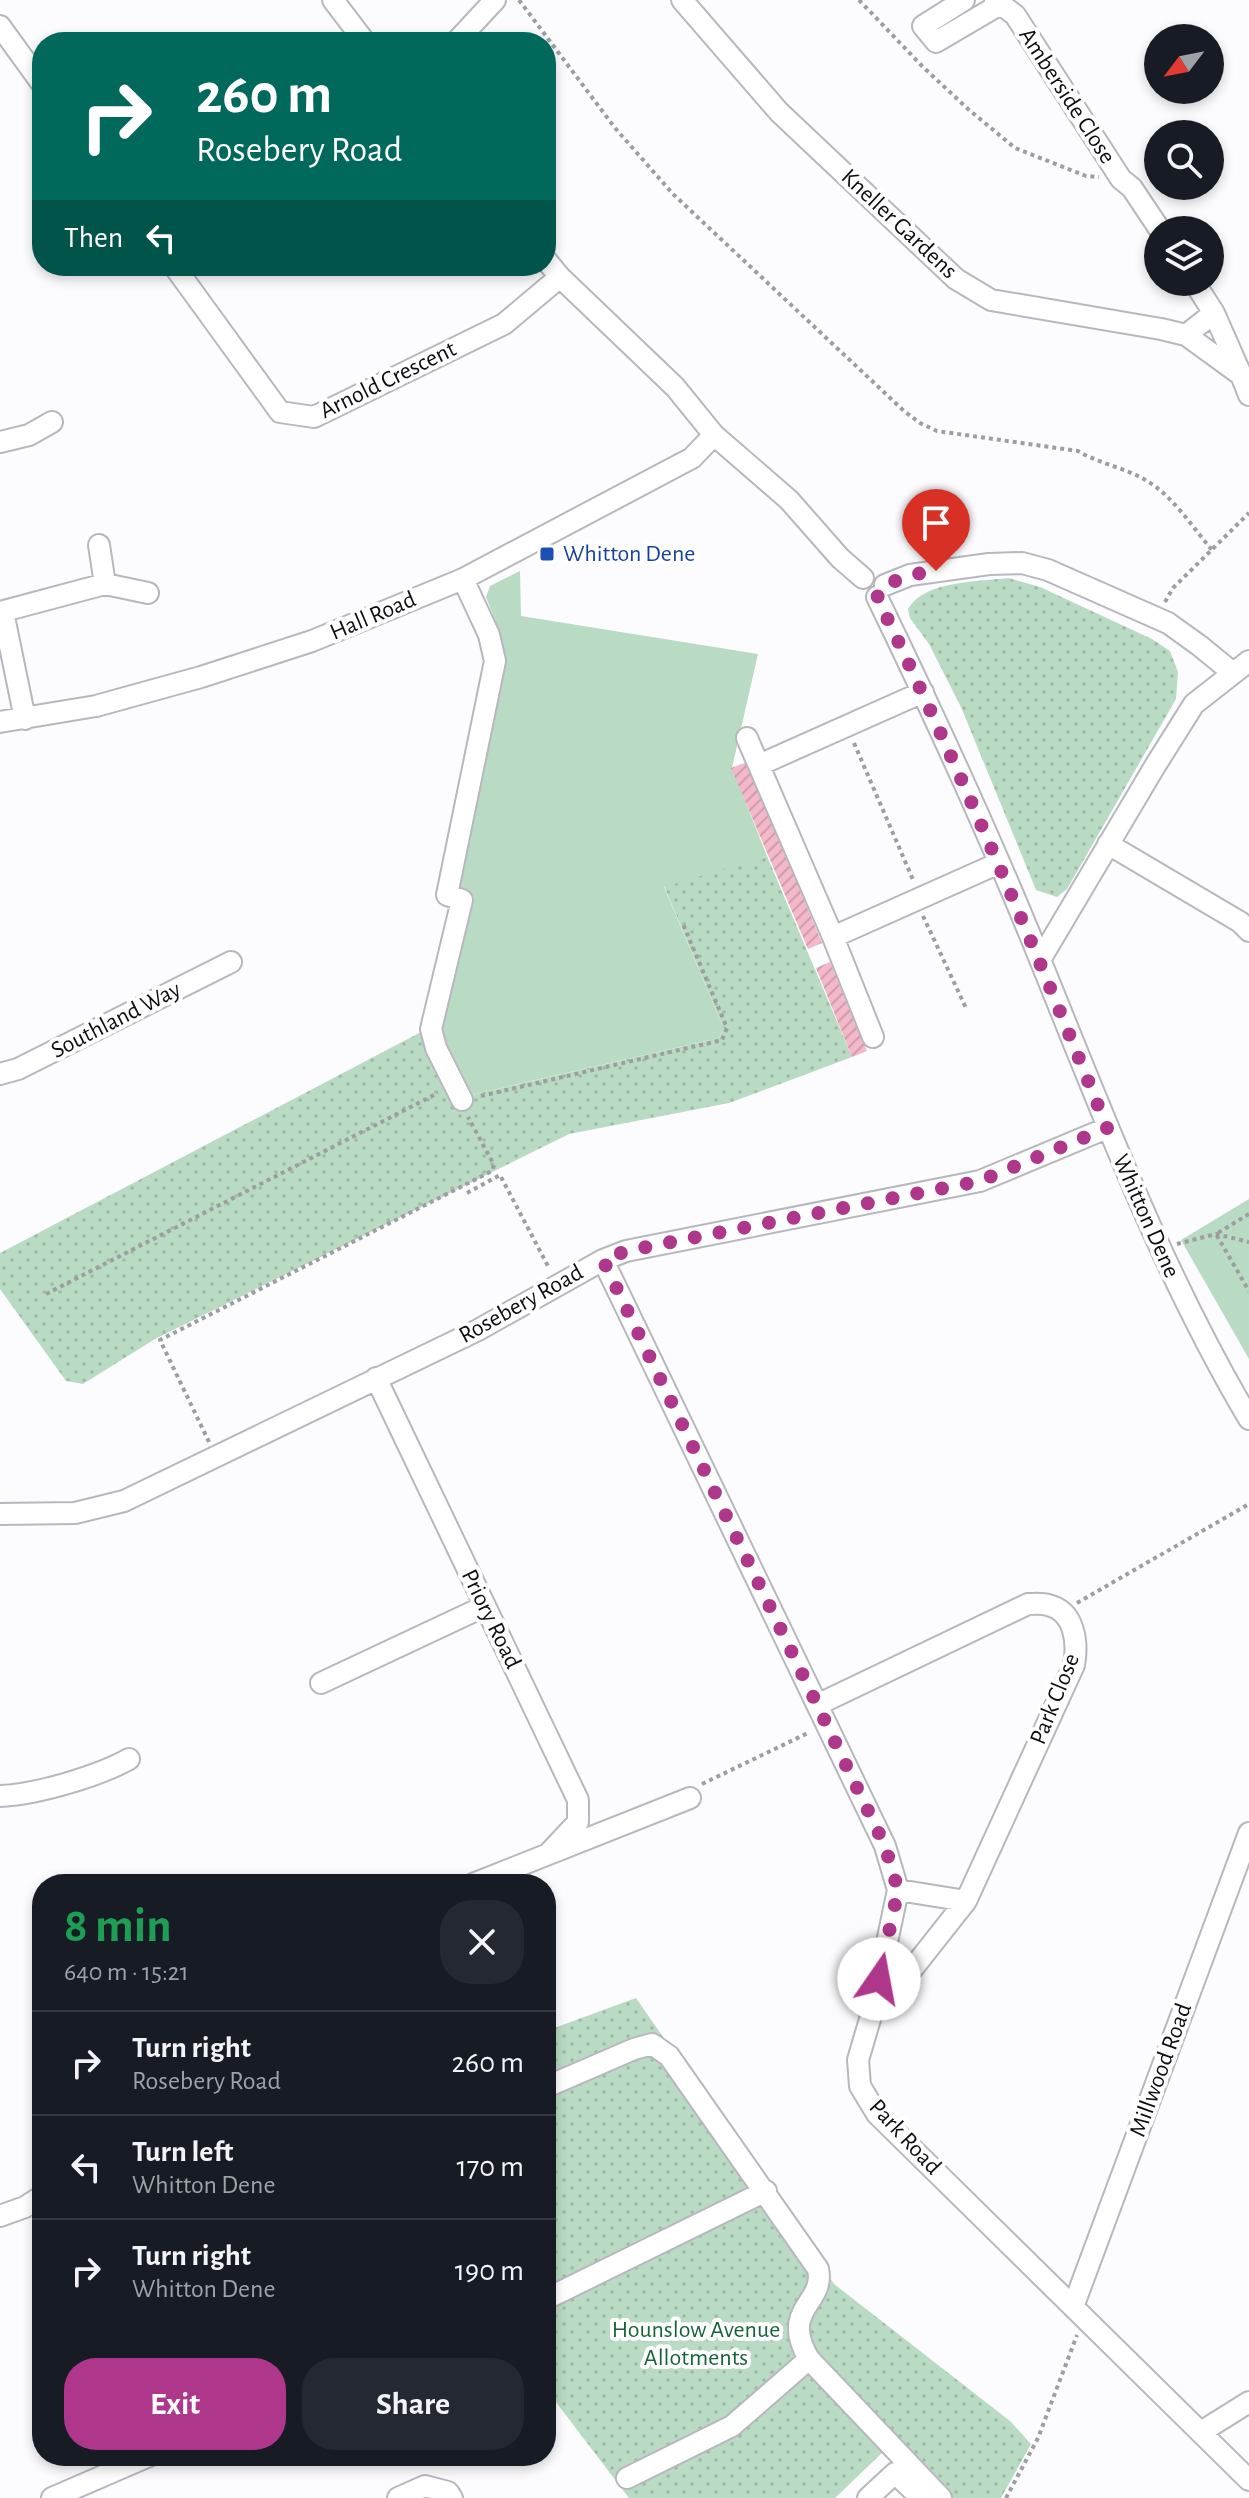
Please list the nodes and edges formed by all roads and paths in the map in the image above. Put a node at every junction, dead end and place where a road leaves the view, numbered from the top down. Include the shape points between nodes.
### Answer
1 (333, 0) edge
2 (495, 0) edge
3 (519, 0) edge
4 (682, 0) edge
5 (859, 0) edge
6 (964, 0) edge
7 (997, 2) edge
8 (0, 26) edge
9 (357, 32) edge
10 (465, 32) edge
11 (543, 32) edge
12 (556, 49) edge
13 (32, 70) edge
14 (1121, 179) junction
15 (1151, 216) edge
16 (556, 272) edge
17 (181, 276) edge
18 (560, 277) junction
19 (1203, 296) edge
20 (1214, 313) junction
21 (1186, 335) junction
22 (1241, 375) junction
23 (1249, 395) edge
24 (52, 422) dead end
25 (714, 435) junction
26 (0, 441) edge
27 (1249, 513) edge
28 (99, 545) dead end
29 (1212, 550) junction
30 (463, 579) junction
31 (105, 584) junction
32 (881, 591) junction
33 (148, 593) dead end
34 (2, 612) edge
35 (1156, 618) junction
36 (1241, 667) edge
37 (923, 692) junction
38 (25, 719) junction
39 (0, 722) edge
40 (847, 726) junction
41 (747, 738) dead end
42 (759, 765) junction
43 (1108, 844) junction
44 (999, 863) junction
45 (918, 899) junction
46 (683, 924) dead end
47 (1249, 931) edge
48 (833, 937) junction
49 (1040, 960) junction
50 (231, 962) dead end
51 (966, 1008) dead end
52 (873, 1037) dead end
53 (0, 1074) edge
54 (435, 1095) dead end
55 (471, 1098) junction
56 (1107, 1128) junction
57 (467, 1193) dead end
58 (1249, 1214) edge
59 (1216, 1234) junction
60 (1249, 1242) edge
61 (1161, 1253) junction
62 (603, 1260) junction
63 (558, 1284) junction
64 (1249, 1291) edge
65 (46, 1294) dead end
66 (376, 1378) junction
67 (1249, 1419) edge
68 (217, 1457) junction
69 (1249, 1504) edge
70 (0, 1514) edge
71 (485, 1606) junction
72 (1062, 1612) junction
73 (321, 1683) dead end
74 (819, 1704) junction
75 (827, 1724) junction
76 (129, 1759) dead end
77 (0, 1796) edge
78 (690, 1798) joint
79 (1249, 1833) edge
80 (548, 1854) junction
81 (498, 1874) edge
82 (898, 1890) junction
83 (966, 1901) junction
84 (873, 2009) junction
85 (556, 2083) edge
86 (766, 2191) junction
87 (32, 2202) edge
88 (0, 2216) edge
89 (556, 2294) edge
90 (1078, 2312) junction
91 (809, 2359) junction
92 (1249, 2402) edge
93 (1201, 2432) junction
94 (126, 2466) edge
95 (627, 2478) dead end
96 (1249, 2480) edge
97 (52, 2498) edge
98 (398, 2498) edge
99 (452, 2498) edge
100 (868, 2498) edge
101 (921, 2498) edge
102 (941, 2498) edge
103 (1006, 2498) edge

1 - 9 street
2 - 10 street
3 - 11 path
4 - 21 street, Kneller Gardens via 779,112 956,279 991,300
5 - 14 path via 922,66 1015,148 1086,176
6 - 7 street, Amberside Close via 923,26 936,42
7 - 14 street, Amberside Close via 1015,15
8 - 13 street
12 - 29 path via 673,194 904,411 937,431 1078,451 1130,472 1151,483
14 - 15 street, Amberside Close
16 - 18 street
17 - 18 street, Arnold Crescent via 280,412 314,417 504,324
18 - 25 street via 675,387
19 - 20 street
20 - 21 street
20 - 22 street
21 - 22 street, Kneller Gardens
22 - 23 street
24 - 26 street via 29,435
25 - 30 street, Hall Road via 692,458
25 - 32 street via 789,500 863,578 874,573 882,577
27 - 29 path
28 - 31 street
29 - 35 path via 1173,588
30 - 38 street, Hall Road via 312,641 215,673 96,706
30 - 55 street via 495,661 447,895 462,900 431,1029 436,1048
31 - 33 street
31 - 34 street
32 - 35 street via 910,575 1022,563
32 - 37 street, Whitton Dene
34 - 38 street
35 - 36 street
36 - 43 street via 1194,704
37 - 40 street
37 - 44 street, Whitton Dene
38 - 39 street, Hall Road
40 - 42 street
40 - 45 path
41 - 42 street
42 - 48 street
43 - 47 street
43 - 49 street
44 - 45 street
44 - 49 street, Whitton Dene
45 - 48 street
45 - 51 path
46 - 55 path via 727,1028 722,1040
48 - 52 street
49 - 56 street, Whitton Dene
50 - 53 street, Southland Way
54 - 65 path
55 - 68 path via 492,1171 160,1340
56 - 61 street, Whitton Dene
56 - 62 street, Rosebery Road via 980,1181 626,1251
57 - 63 path via 500,1175
58 - 59 path
59 - 60 path
59 - 61 path
59 - 64 path
61 - 67 street, Whitton Dene
62 - 63 street, Rosebery Road
62 - 74 street, Park Road
63 - 66 street, Rosebery Road via 478,1330
66 - 68 street, Rosebery Road
66 - 71 street, Priory Road
68 - 70 street, Rosebery Road via 124,1501 75,1513
69 - 72 path
71 - 73 street
71 - 80 street, Priory Road via 578,1800 578,1822
72 - 74 street via 1050,1605 1028,1604
72 - 83 street, Park Close via 1074,1631 1074,1665
74 - 75 street, Park Road
75 - 78 path via 703,1784
75 - 82 street, Park Road via 885,1846
76 - 77 street via 112,1769
78 - 80 street
79 - 90 street, Millwood Road
80 - 81 street
82 - 83 street
82 - 84 street, Park Road
83 - 84 street, Park Close via 887,2001
84 - 90 street, Park Road via 858,2060 860,2086 877,2114
85 - 86 street via 652,2044 669,2056
86 - 89 street
86 - 91 street via 818,2269 820,2279 797,2328
87 - 88 street
90 - 93 street, Park Road
90 - 103 path via 1038,2438
91 - 95 street via 732,2426
91 - 102 street
92 - 93 street
93 - 96 street, Park Road
94 - 97 street
98 - 99 street via 425,2486
100 - 101 street via 895,2473

